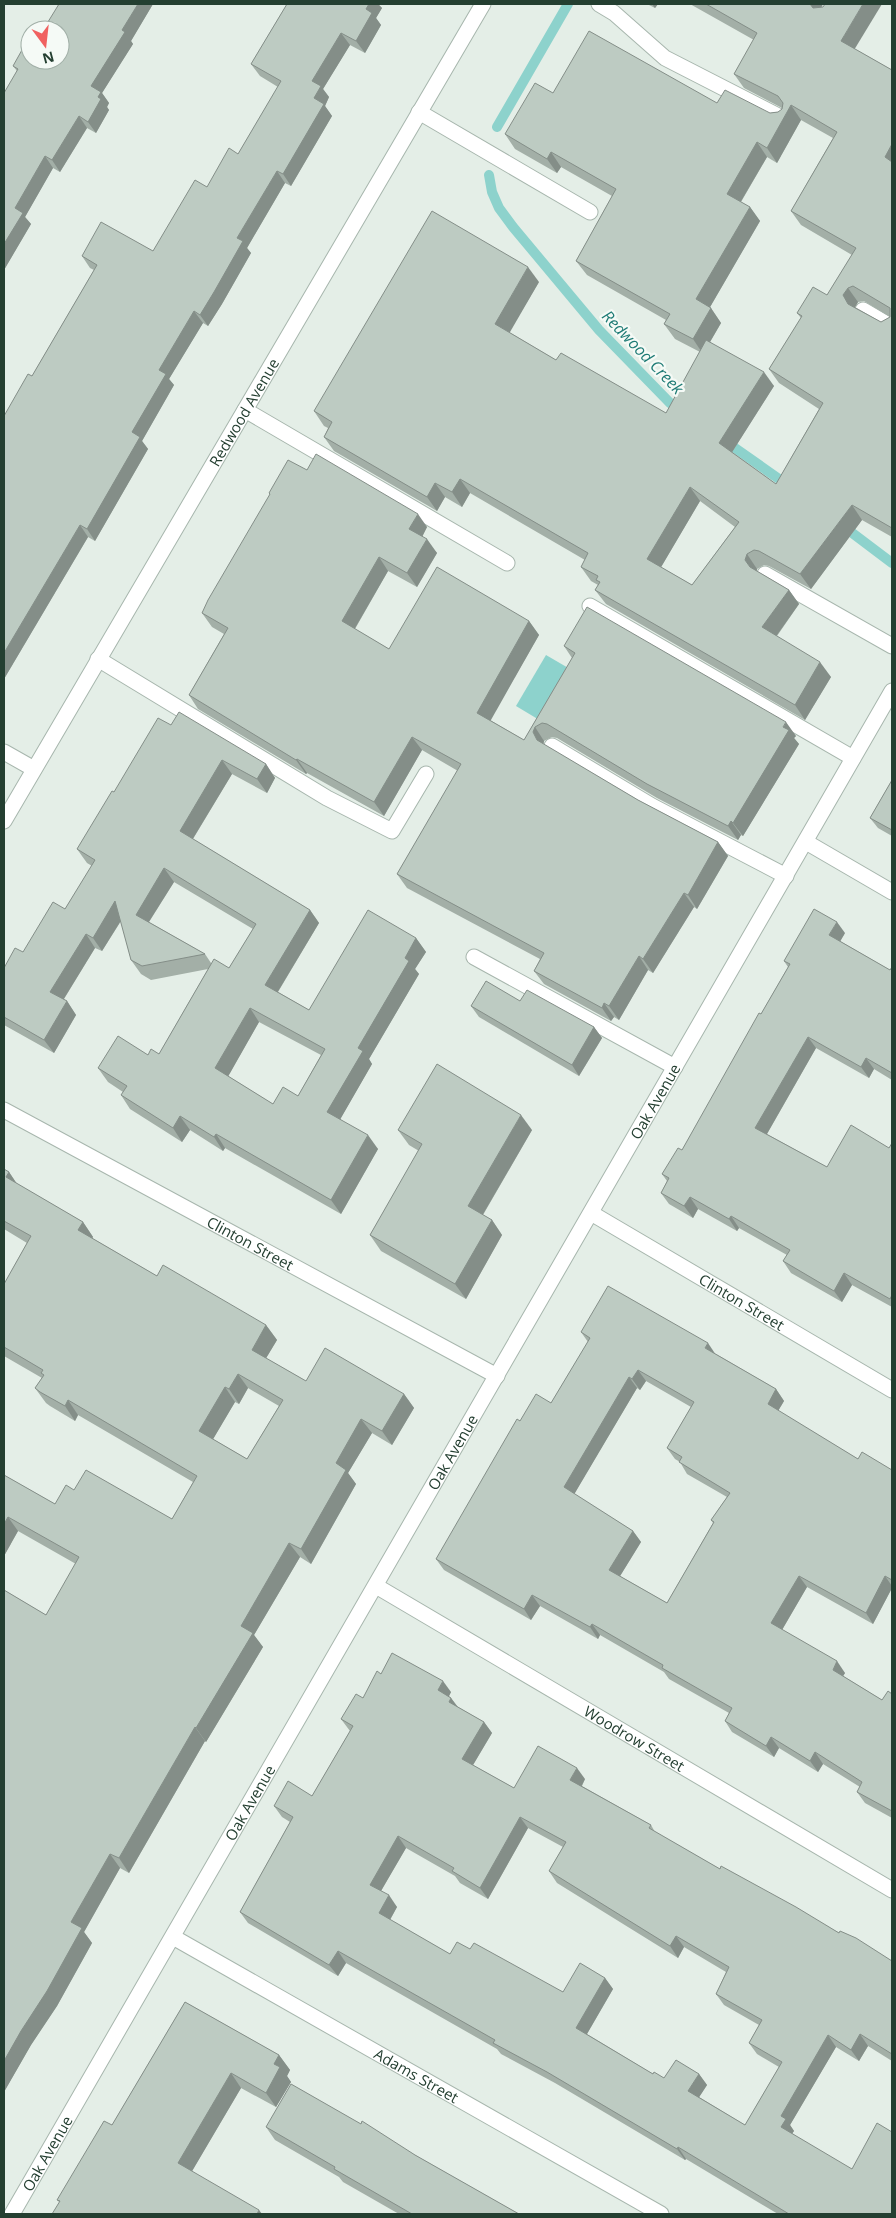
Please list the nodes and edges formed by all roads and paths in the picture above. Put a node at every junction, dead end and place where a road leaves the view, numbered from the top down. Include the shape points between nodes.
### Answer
1 (483, 4) edge
2 (598, 4) edge
3 (419, 112) junction
4 (784, 120) edge
5 (590, 212) dead end
6 (863, 310) edge
7 (892, 326) edge
8 (245, 410) junction
9 (507, 563) dead end
10 (765, 574) edge
11 (590, 606) edge
12 (892, 646) edge
13 (98, 659) junction
14 (892, 691) edge
15 (552, 746) edge
16 (4, 752) edge
17 (853, 758) junction
18 (34, 769) junction
19 (426, 774) dead end
20 (4, 821) edge
21 (806, 842) junction
22 (786, 876) junction
23 (892, 892) edge
24 (474, 957) dead end
25 (675, 1067) junction
26 (4, 1110) edge
27 (591, 1213) junction
28 (497, 1376) junction
29 (892, 1390) edge
30 (376, 1586) junction
31 (892, 1890) edge
32 (172, 1937) junction
33 (12, 2214) edge
34 (661, 2214) edge

1 - 3 street, Redwood Avenue
2 - 4 street via 614,12 665,58
3 - 5 street
3 - 8 street, Redwood Avenue
6 - 7 street
8 - 9 street
8 - 13 street, Redwood Avenue
10 - 12 street
11 - 17 street
13 - 18 street, Redwood Avenue
13 - 19 street via 327,798 392,831
14 - 17 street, Oak Avenue
15 - 22 street via 652,806
16 - 18 street
17 - 21 street, Oak Avenue
18 - 20 street, Redwood Avenue
21 - 22 street, Oak Avenue
21 - 23 street
22 - 25 street, Oak Avenue
24 - 25 street
25 - 27 street, Oak Avenue
26 - 28 street, Clinton Street
27 - 28 street, Oak Avenue
27 - 29 street, Clinton Street
28 - 30 street, Oak Avenue
30 - 31 street, Woodrow Street
30 - 32 street, Oak Avenue
32 - 33 street, Oak Avenue
32 - 34 street, Adams Street

